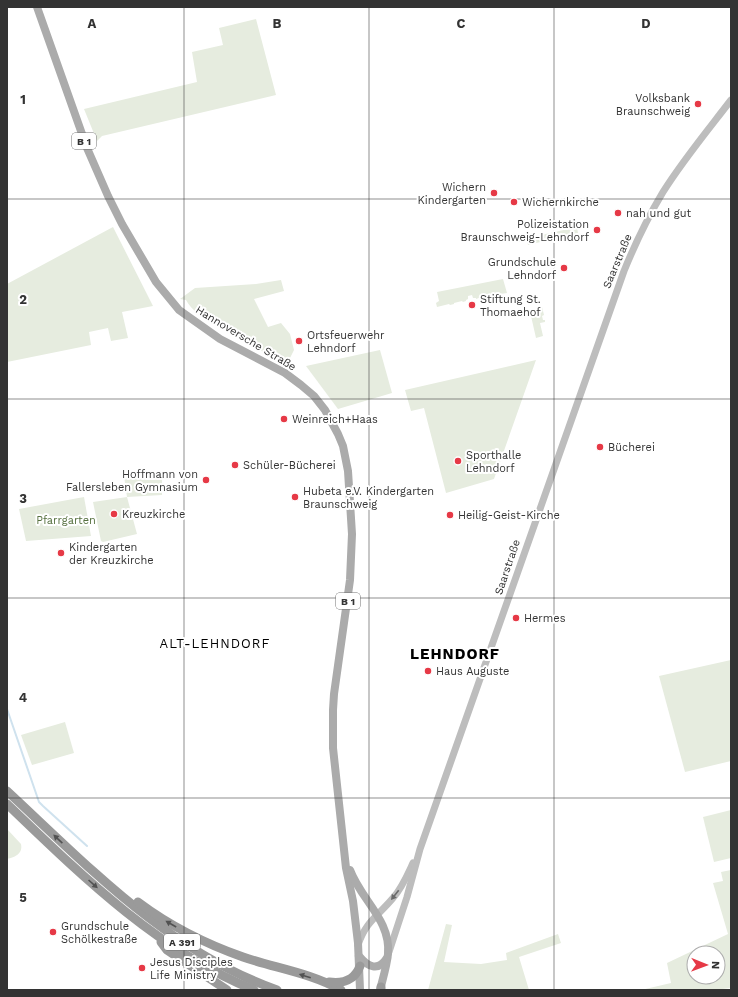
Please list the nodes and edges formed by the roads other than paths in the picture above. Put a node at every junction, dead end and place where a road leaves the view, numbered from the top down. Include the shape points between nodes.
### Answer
1 (37, 7) edge
2 (731, 100) edge
3 (7, 791) edge
4 (7, 804) edge
5 (420, 849) junction
6 (345, 850) junction
7 (97, 876) junction
8 (407, 876) junction
9 (409, 889) junction
10 (377, 914) junction
11 (157, 936) junction
12 (358, 946) junction
13 (388, 955) junction
14 (359, 956) junction
15 (360, 968) junction
16 (323, 981) junction
17 (381, 989) edge
18 (226, 990) edge
19 (254, 990) edge
20 (277, 990) edge
21 (341, 990) edge
22 (360, 990) edge
23 (366, 990) edge

1 - 6 main road, Hannoversche Straße / B 1 via 94,166 122,224 156,282 178,310 220,339 285,373 314,396 332,421 343,446 350,485 352,553 332,727
2 - 5 street, Saarstraße via 678,169 632,252
7 -> 3 highway, A 391
4 -> 11 highway, A 391 via 97,888
5 - 8 street, Saarstraße
5 - 9 street, Saarstraße
6 - 10 main road, Hannoversche Straße / B 1 via 352,876
6 - 12 main road, Hannoversche Straße / B 1
16 -> 7 highway via 243,957 202,940 168,923 106,878
7 - 20 highway, A 391 via 158,926 186,944 224,966
8 - 9 street, Saarstraße
8 -> 10 street, Saarstraße via 394,897
9 - 13 street, Saarstraße
10 - 12 street, Saarstraße via 365,929
10 - 13 main road, Hannoversche Straße / B 1 via 386,930
11 - 18 highway via 167,950
11 - 19 highway, A 391 via 211,969
12 - 14 main road, Hannoversche Straße
13 - 14 main road via 382,964 374,966 367,965
13 - 17 main road, Hannoversche Straße / B 1
14 - 15 main road, Hannoversche Straße
15 - 16 highway via 348,981
15 - 22 main road, Hannoversche Straße
15 - 23 main road
16 - 21 highway

